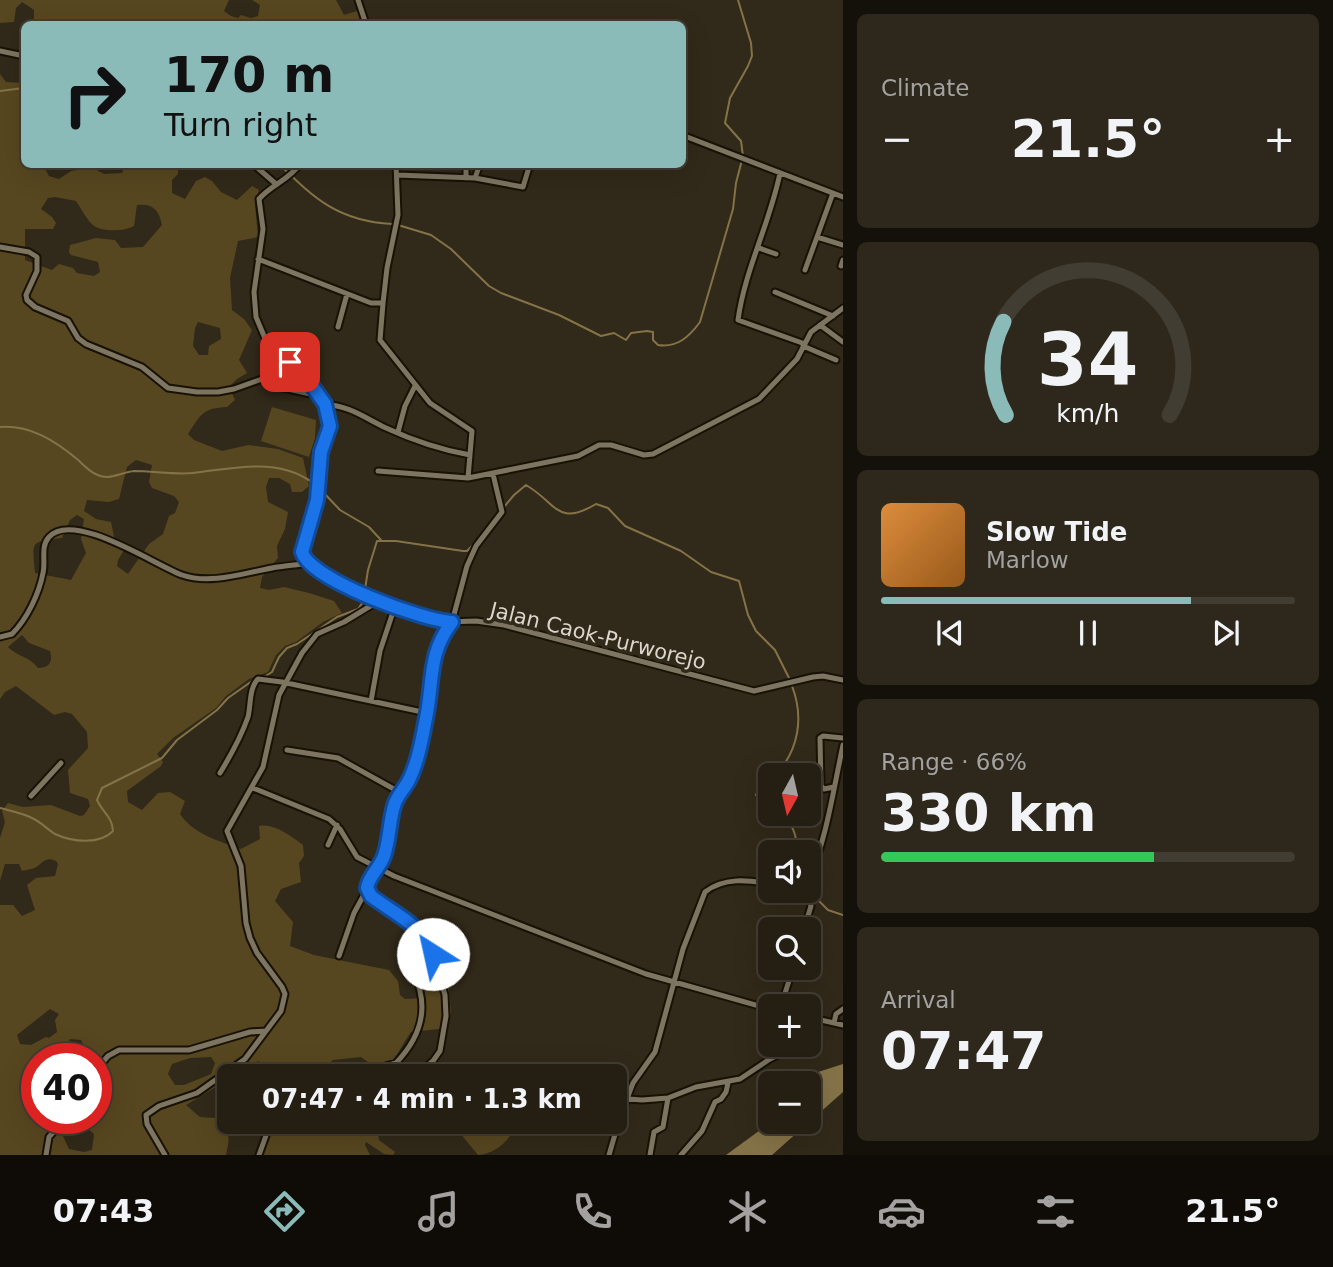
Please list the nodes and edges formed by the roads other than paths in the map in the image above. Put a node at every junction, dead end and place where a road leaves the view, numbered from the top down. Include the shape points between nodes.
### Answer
1 (358, 0) edge
2 (365, 21) edge
3 (0, 51) edge
4 (21, 55) edge
5 (686, 137) edge
6 (258, 168) edge
7 (298, 168) edge
8 (396, 168) edge
9 (466, 168) edge
10 (478, 168) edge
11 (529, 168) edge
12 (780, 173) junction
13 (397, 175) junction
14 (466, 178) junction
15 (474, 178) junction
16 (276, 184) junction
17 (833, 193) junction
18 (843, 197) edge
19 (817, 237) junction
20 (843, 245) edge
21 (0, 247) edge
22 (759, 248) junction
23 (776, 254) dead end
24 (258, 259) junction
25 (806, 270) dead end
26 (775, 292) dead end
27 (347, 294) junction
28 (383, 303) junction
29 (843, 308) edge
30 (833, 316) junction
31 (820, 326) junction
32 (338, 327) dead end
33 (843, 342) edge
34 (804, 345) junction
35 (836, 360) dead end
36 (415, 386) junction
37 (320, 396) junction
38 (325, 404) junction
39 (398, 432) junction
40 (470, 455) junction
41 (378, 471) dead end
42 (493, 474) junction
43 (468, 478) junction
44 (309, 563) junction
45 (377, 602) junction
46 (395, 606) junction
47 (452, 622) junction
48 (0, 637) edge
49 (843, 680) edge
50 (286, 683) junction
51 (371, 701) junction
52 (427, 713) junction
53 (843, 738) edge
54 (843, 745) edge
55 (287, 750) dead end
56 (61, 763) dead end
57 (219, 773) dead end
58 (843, 783) edge
59 (834, 784) junction
60 (253, 788) junction
61 (401, 793) junction
62 (31, 796) dead end
63 (337, 825) junction
64 (328, 845) dead end
65 (821, 846) edge
66 (379, 869) junction
67 (758, 883) edge
68 (365, 892) junction
69 (417, 932) junction
70 (339, 956) dead end
71 (674, 982) junction
72 (758, 1006) edge
73 (843, 1009) edge
74 (821, 1020) edge
75 (834, 1023) junction
76 (843, 1025) edge
77 (266, 1031) junction
78 (112, 1054) edge
79 (774, 1057) edge
80 (396, 1063) joint
81 (393, 1064) edge
82 (429, 1064) edge
83 (728, 1083) junction
84 (667, 1098) junction
85 (627, 1099) joint
86 (52, 1134) edge
87 (267, 1134) edge
88 (614, 1134) edge
89 (46, 1155) edge
90 (165, 1155) edge
91 (260, 1155) edge
92 (609, 1155) edge
93 (650, 1155) edge
94 (681, 1155) edge

1 - 2 street
3 - 4 street
5 - 12 street
6 - 16 street
7 - 16 street
8 - 13 street
9 - 14 street
10 - 15 street
11 - 15 street via 523,187
12 - 17 street
12 - 22 street
13 - 14 street
13 - 28 street via 398,215
14 - 15 street
16 - 24 street via 259,202 263,229
17 - 18 street
17 - 19 street
19 - 20 street
19 - 25 street
21 - 37 street via 37,257 37,271 26,295 30,303 68,321 86,344 142,368 168,388 218,392 262,379
22 - 23 street
22 - 34 street via 738,320
24 - 27 street
24 - 37 street via 254,295 264,339
26 - 30 street
27 - 28 street
27 - 32 street
28 - 36 street via 379,338
29 - 30 street
30 - 31 street
31 - 33 street
31 - 34 street
34 - 35 street
34 - 42 street via 788,370 759,399 661,451 644,455 599,445 578,456
36 - 39 street
36 - 40 street via 434,407 471,429
37 - 38 street
38 - 39 street via 355,410
38 - 44 street via 330,426 321,452 313,520 302,552
39 - 40 street
40 - 43 street
41 - 43 street
42 - 43 street
42 - 47 street via 501,509 467,566
44 - 45 street, Jalan Caok-Purworejo
44 - 48 street via 237,575 190,577 96,535 61,530 44,544 43,577 30,609 12,634
45 - 46 street, Jalan Caok-Purworejo
45 - 50 street via 317,634
46 - 47 street, Jalan Caok-Purworejo
46 - 51 street via 378,659
47 - 49 street, Jalan Caok-Purworejo via 504,625 754,691 823,676
47 - 52 street via 434,653
50 - 51 street
50 - 57 street via 254,683 248,717
50 - 60 street via 279,695 266,760
51 - 52 street
52 - 61 street via 413,769
53 - 59 street via 820,738 821,786
54 - 59 street
55 - 61 street via 338,758
56 - 62 street
58 - 59 street
59 - 65 street
60 - 63 street
60 - 77 street via 227,831 242,866 252,945 285,994 281,1010
61 - 66 street
63 - 64 street
63 - 66 street via 357,857
66 - 68 street
66 - 71 street via 554,940
67 - 71 street via 734,880 705,891
68 - 69 street
68 - 70 street
69 - 80 street via 408,953 421,994 421,1021 412,1043
69 - 82 street via 430,944 446,1001 440,1051
71 - 72 street
71 - 85 street via 655,1052 636,1077
73 - 75 street
74 - 75 street
75 - 76 street
77 - 78 street via 189,1050
77 - 90 street via 245,1059 205,1088 149,1113 147,1124
79 - 83 street
80 - 81 street
83 - 84 street via 696,1087
83 - 94 street via 702,1131
84 - 85 street
84 - 93 street via 663,1127 654,1132
86 - 89 street
87 - 91 street
88 - 92 street

